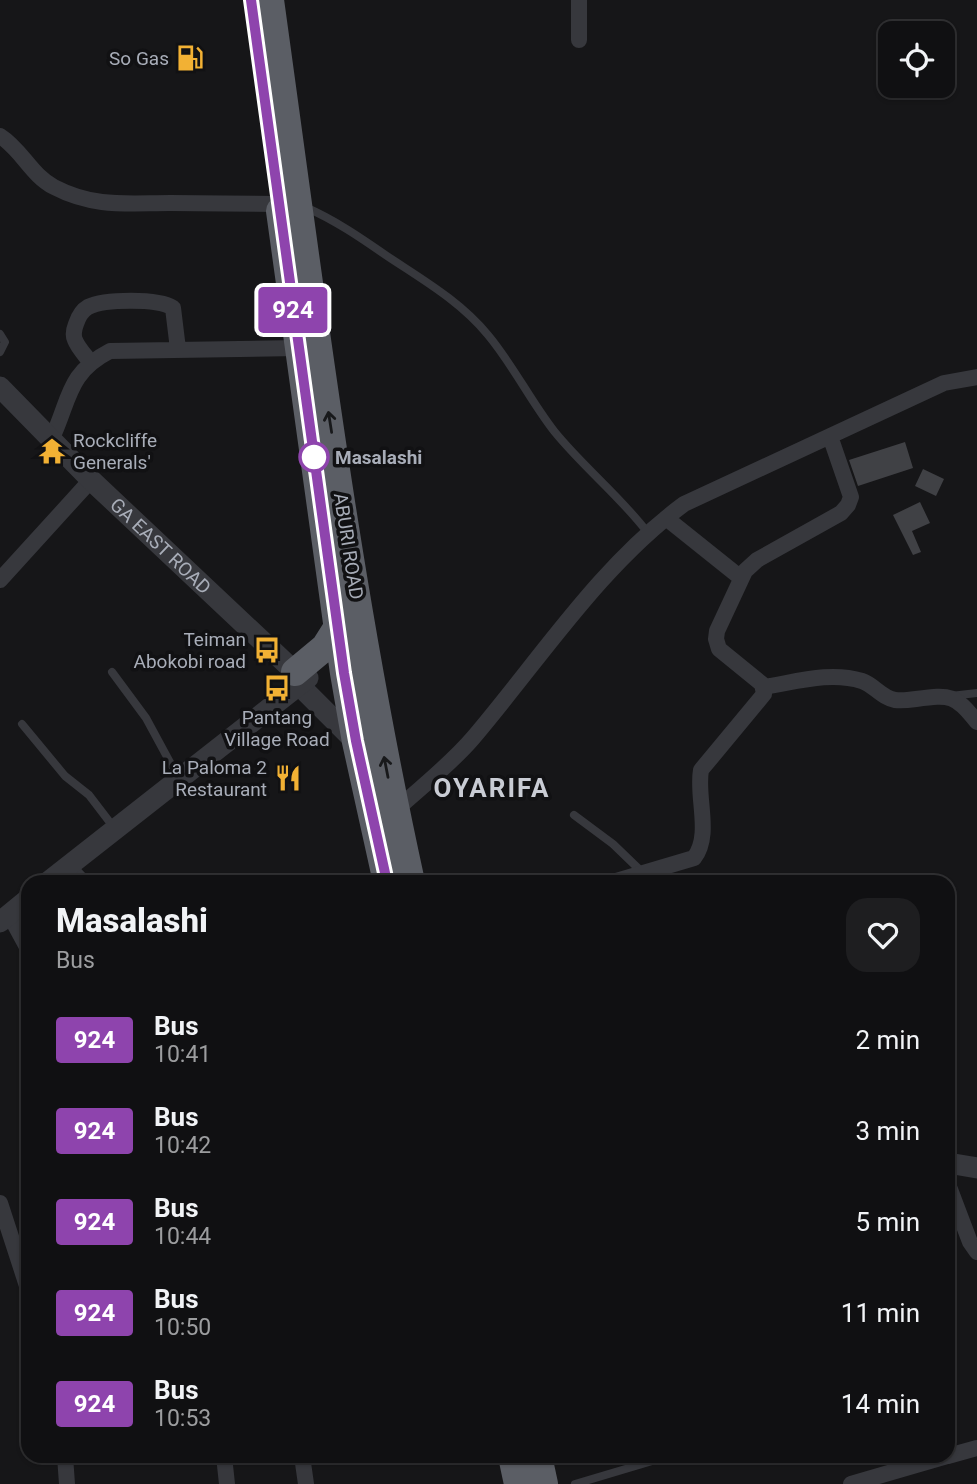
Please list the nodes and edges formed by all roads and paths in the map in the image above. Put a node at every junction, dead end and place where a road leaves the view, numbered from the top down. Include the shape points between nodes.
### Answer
1 (251, 0) edge
2 (270, 0) edge
3 (579, 0) edge
4 (579, 40) dead end
5 (0, 136) edge
6 (288, 204) junction
7 (0, 334) edge
8 (298, 348) junction
9 (178, 349) junction
10 (0, 352) edge
11 (91, 363) junction
12 (977, 377) edge
13 (0, 387) edge
14 (830, 436) junction
15 (52, 438) junction
16 (91, 480) junction
17 (666, 518) junction
18 (648, 533) junction
19 (741, 578) junction
20 (0, 580) edge
21 (337, 628) junction
22 (112, 673) dead end
23 (344, 673) junction
24 (303, 676) junction
25 (764, 687) junction
26 (372, 693) junction
27 (977, 693) edge
28 (948, 697) junction
29 (977, 722) edge
30 (22, 724) dead end
31 (356, 741) junction
32 (180, 780) junction
33 (395, 811) junction
34 (574, 814) dead end
35 (115, 829) junction
36 (71, 863) junction
37 (642, 872) junction
38 (56, 875) edge
39 (82, 875) edge
40 (385, 875) edge
41 (409, 875) edge
42 (633, 875) edge
43 (21, 905) edge
44 (5, 918) edge
45 (21, 940) edge
46 (955, 1164) edge
47 (977, 1168) edge
48 (955, 1202) edge
49 (0, 1203) edge
50 (21, 1249) edge
51 (977, 1252) edge
52 (977, 1448) edge
53 (955, 1454) edge
54 (66, 1463) edge
55 (225, 1463) edge
56 (303, 1463) edge
57 (514, 1463) edge
58 (540, 1463) edge
59 (645, 1463) edge
60 (900, 1463) edge
61 (67, 1484) edge
62 (227, 1484) edge
63 (306, 1484) edge
64 (518, 1484) edge
65 (544, 1484) edge
66 (575, 1484) edge
67 (851, 1484) edge

1 - 6 highway, ABURI ROAD
2 - 6 highway, ABURI ROAD
3 - 4 street
5 - 6 street via 52,186 81,199 113,205
6 - 8 highway, ABURI ROAD
6 - 18 lane via 335,221 468,313 555,431
26 -> 6 highway, ABURI ROAD
7 - 10 lane via 5,342
8 - 9 street
8 - 21 highway, ABURI ROAD
9 - 11 street via 110,351
9 - 11 street via 173,308 167,304 100,304 80,313 74,332
11 - 15 street via 72,383
12 - 14 street via 944,383
13 - 15 street, GA EAST ROAD
14 - 17 street via 684,504
14 - 19 street via 851,497 848,505 757,560
15 - 16 street, GA EAST ROAD
16 - 20 street
16 - 24 street, GA EAST ROAD
17 - 18 street
17 - 19 street
18 - 33 street via 598,583 471,740
19 - 25 street via 716,643
21 - 23 highway, ABURI ROAD
21 - 24 highway
22 - 32 lane via 146,718
23 - 24 street
23 - 26 street
23 - 31 highway, ABURI ROAD
24 - 31 street, GA EAST ROAD
24 - 32 street
25 - 28 street via 841,677 864,681 888,699
25 - 37 street via 764,694 701,770 700,849 694,858
33 -> 26 highway, ABURI ROAD
27 - 28 lane
28 - 29 street via 963,705
30 - 35 lane
31 - 40 highway, ABURI ROAD
32 - 35 street
33 - 41 highway, ABURI ROAD
34 - 37 lane
35 - 36 street
36 - 38 street
36 - 39 lane
37 - 42 street
43 - 44 street
44 - 45 street
46 - 47 street
48 - 51 street
49 - 50 street
52 - 53 street
54 - 61 street
55 - 62 street
56 - 63 street
57 - 64 highway
58 - 65 highway
59 - 66 lane
60 - 67 street

